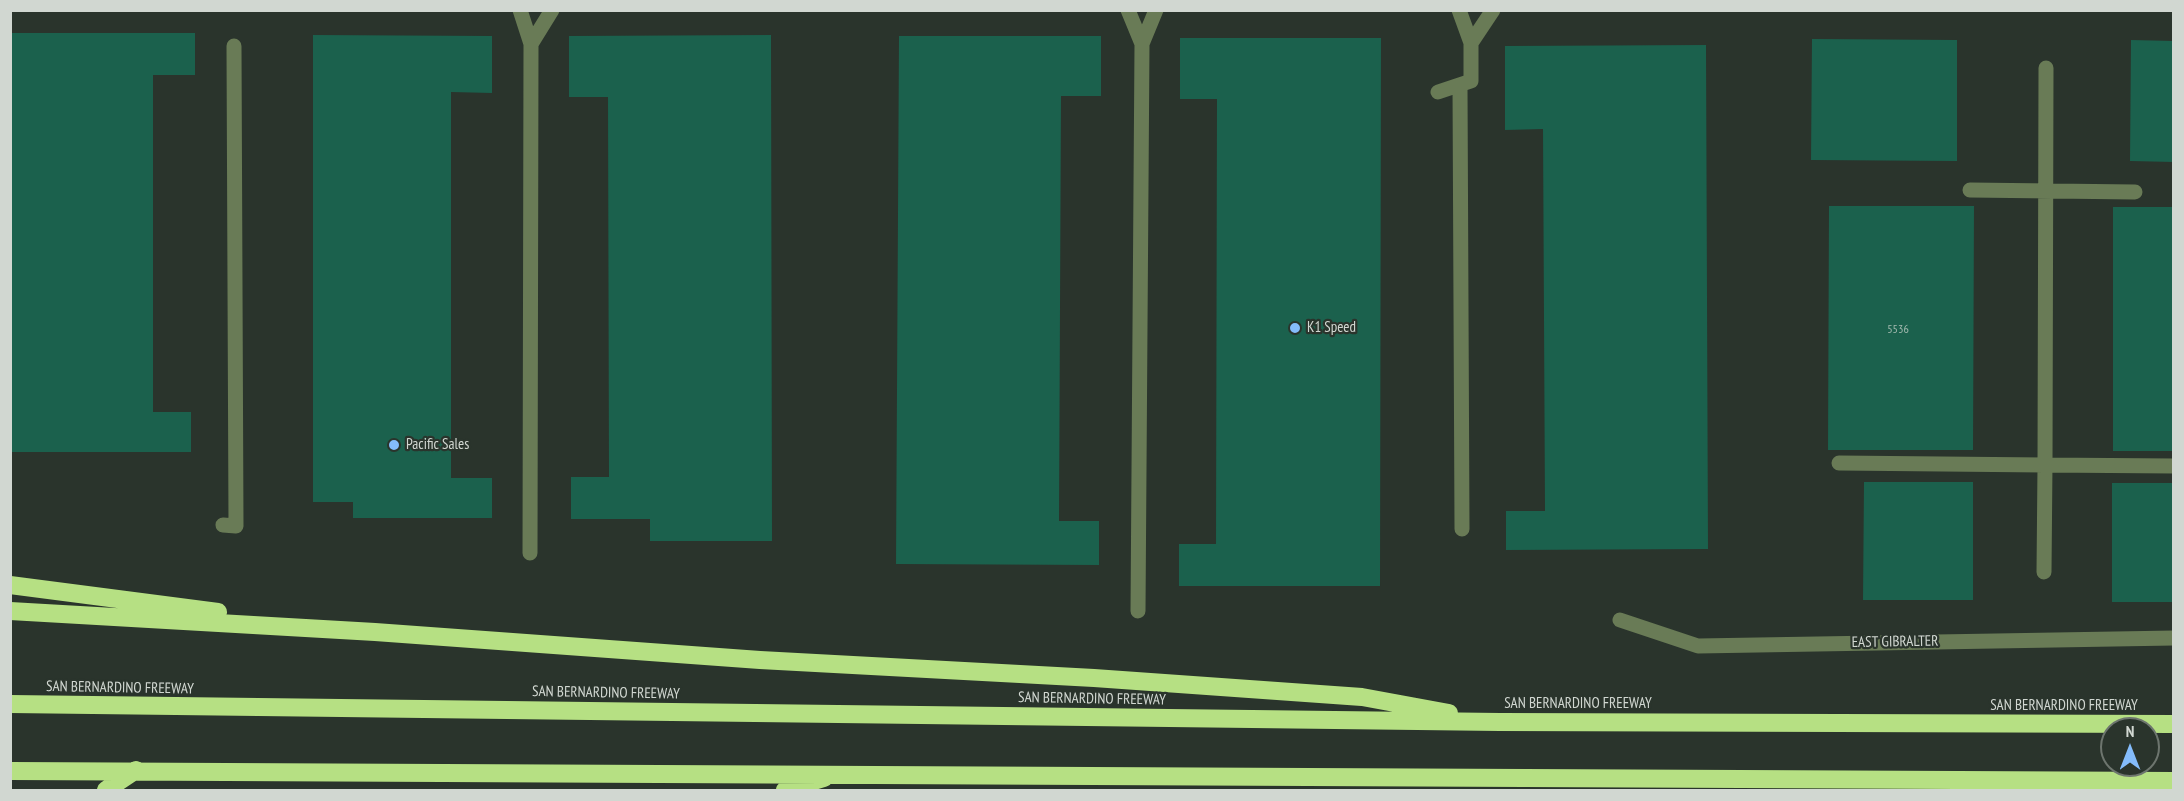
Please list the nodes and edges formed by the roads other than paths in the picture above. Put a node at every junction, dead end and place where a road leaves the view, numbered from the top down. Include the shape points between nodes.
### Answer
1 (520, 10) edge
2 (552, 10) edge
3 (1128, 10) edge
4 (1156, 10) edge
5 (1459, 10) edge
6 (1493, 10) edge
7 (1471, 43) junction
8 (531, 44) junction
9 (1142, 44) junction
10 (234, 46) dead end
11 (2046, 68) dead end
12 (1460, 85) junction
13 (1438, 92) dead end
14 (1970, 190) dead end
15 (2045, 191) junction
16 (2135, 192) dead end
17 (1839, 463) dead end
18 (2045, 465) junction
19 (2174, 466) edge
20 (223, 525) dead end
21 (1462, 529) dead end
22 (530, 553) dead end
23 (2044, 572) dead end
24 (10, 585) edge
25 (10, 611) edge
26 (1138, 611) dead end
27 (1620, 620) dead end
28 (375, 632) junction
29 (2174, 638) edge
30 (10, 705) edge
31 (1500, 722) junction
32 (2174, 724) edge
33 (136, 770) junction
34 (10, 771) edge
35 (839, 773) junction
36 (2174, 782) edge
37 (106, 790) edge
38 (785, 790) edge

1 - 8 street
2 - 8 street
3 - 9 street
4 - 9 street
5 - 7 street
6 - 7 street
7 - 12 street via 1471,81
8 - 22 street
9 - 26 street
10 - 20 street via 237,526
11 - 15 street
12 - 13 street
12 - 21 street
14 - 15 street
15 - 16 street
15 - 18 street
17 - 18 street
18 - 19 street
18 - 23 street
24 - 28 highway
25 - 28 highway
27 - 29 street, EAST GIBRALTER via 1698,646
28 - 31 highway via 1362,697
30 - 31 highway, SAN BERNARDINO FREEWAY
31 - 32 highway, SAN BERNARDINO FREEWAY
33 - 34 highway
33 - 35 highway
33 - 37 highway
35 - 36 highway
35 - 38 highway

